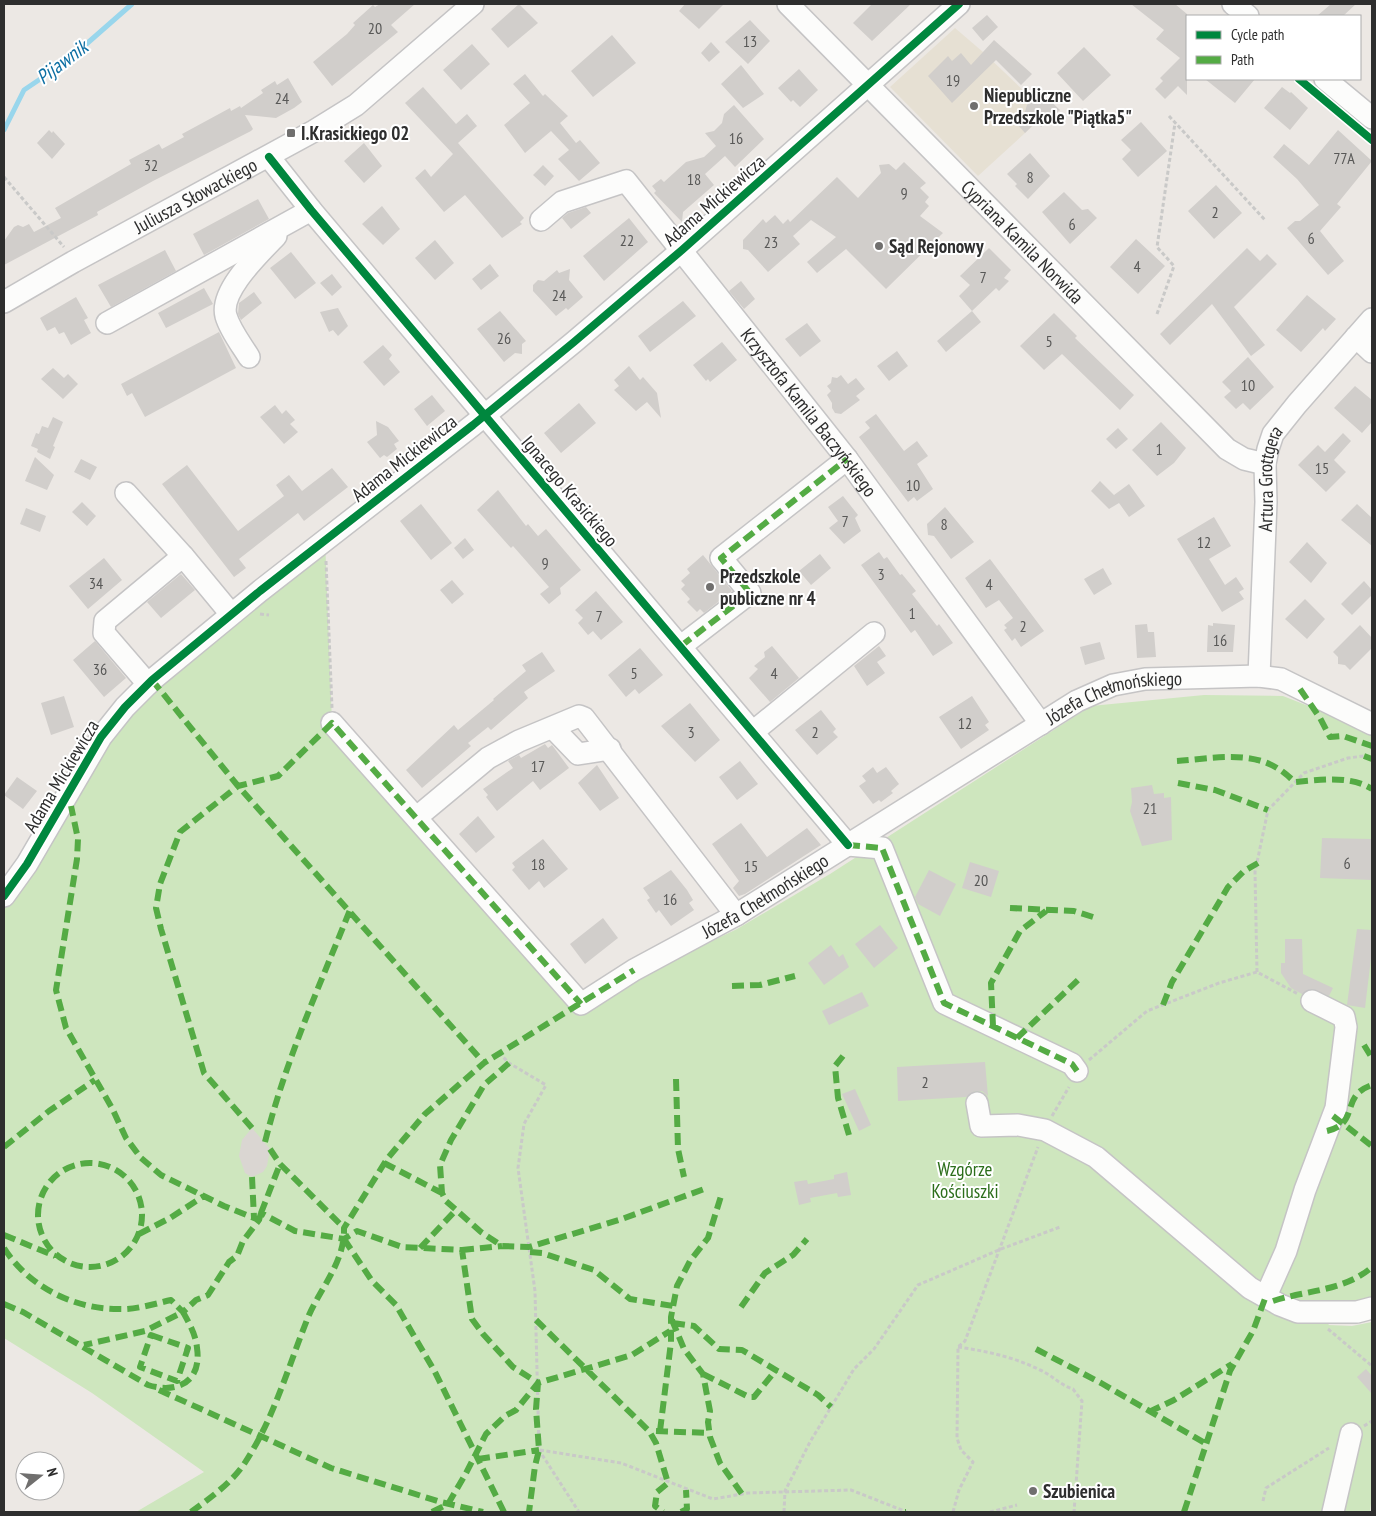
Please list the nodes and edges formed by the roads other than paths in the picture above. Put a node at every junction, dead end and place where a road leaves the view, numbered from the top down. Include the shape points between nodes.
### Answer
1 (473, 4) edge
2 (788, 4) edge
3 (959, 4) edge
4 (1233, 4) edge
5 (1247, 15) edge
6 (1326, 80) edge
7 (868, 85) junction
8 (1372, 118) edge
9 (269, 157) junction
10 (311, 210) junction
11 (541, 220) dead end
12 (287, 226) junction
13 (682, 250) junction
14 (4, 302) edge
15 (1372, 318) edge
16 (107, 322) dead end
17 (1356, 337) junction
18 (1372, 352) edge
19 (249, 357) dead end
20 (485, 416) junction
21 (847, 459) junction
22 (1265, 464) junction
23 (126, 493) dead end
24 (183, 556) junction
25 (231, 614) junction
26 (874, 633) dead end
27 (681, 646) junction
28 (1259, 676) junction
29 (148, 684) junction
30 (332, 723) road end
31 (1041, 724) junction
32 (1372, 724) edge
33 (553, 728) junction
34 (754, 731) junction
35 (610, 749) junction
36 (417, 817) junction
37 (848, 845) junction
38 (4, 896) edge
39 (736, 915) junction
40 (1312, 1001) road end
41 (1077, 1070) road end
42 (977, 1103) dead end
43 (1266, 1296) junction
44 (1372, 1308) edge
45 (1351, 1434) dead end
46 (1333, 1512) edge

1 - 9 street, Juliusza Słowackiego via 356,105
2 - 7 street, Cypriana Kamila Norwida
3 - 7 street, Adama Mickiewicza
4 - 5 street
6 - 8 street
7 - 13 street, Adama Mickiewicza
7 - 22 street, Cypriana Kamila Norwida via 1227,449 1244,459
9 - 10 street, Ignacego Krasickiego
9 - 14 street, Juliusza Słowackiego
10 - 12 street
10 - 20 street, Ignacego Krasickiego
11 - 13 street, Krzysztofa Kamila Baczyńskiego via 562,202 626,181
12 - 16 street via 269,232
12 - 19 street via 251,260 225,302 226,316
13 - 20 street, Adama Mickiewicza
13 - 21 street, Krzysztofa Kamila Baczyńskiego
15 - 17 street, Artura Grottgera
17 - 18 street
17 - 22 street, Artura Grottgera via 1273,434
20 - 25 street, Adama Mickiewicza
20 - 27 street, Ignacego Krasickiego
21 - 27 street via 721,558 750,593
21 - 31 street, Krzysztofa Kamila Baczyńskiego
22 - 28 street, Artura Grottgera
23 - 24 street
24 - 25 street
24 - 29 street via 105,620 104,633
25 - 29 street, Adama Mickiewicza
26 - 34 street
27 - 34 street, Ignacego Krasickiego
28 - 31 street, Józefa Chełmońskiego via 1146,679 1113,685
28 - 32 street, Józefa Chełmońskiego via 1281,679
29 - 38 street, Adama Mickiewicza via 101,737 27,864
30 - 36 street, Józefa Chełmońskiego
31 - 37 street, Józefa Chełmońskiego
33 - 35 street via 578,754
33 - 35 street via 579,716
33 - 36 street via 488,758
34 - 37 street, Ignacego Krasickiego
35 - 39 street
36 - 39 street, Józefa Chełmońskiego via 581,1004 634,970
37 - 39 street, Józefa Chełmońskiego
37 - 41 street via 882,848 944,1003 1072,1064
40 - 43 street via 1344,1017 1346,1027 1336,1108 1286,1251
42 - 43 street via 981,1126 1018,1125 1045,1130 1096,1157 1250,1288
43 - 44 street via 1280,1306 1298,1312 1357,1312
45 - 46 street

